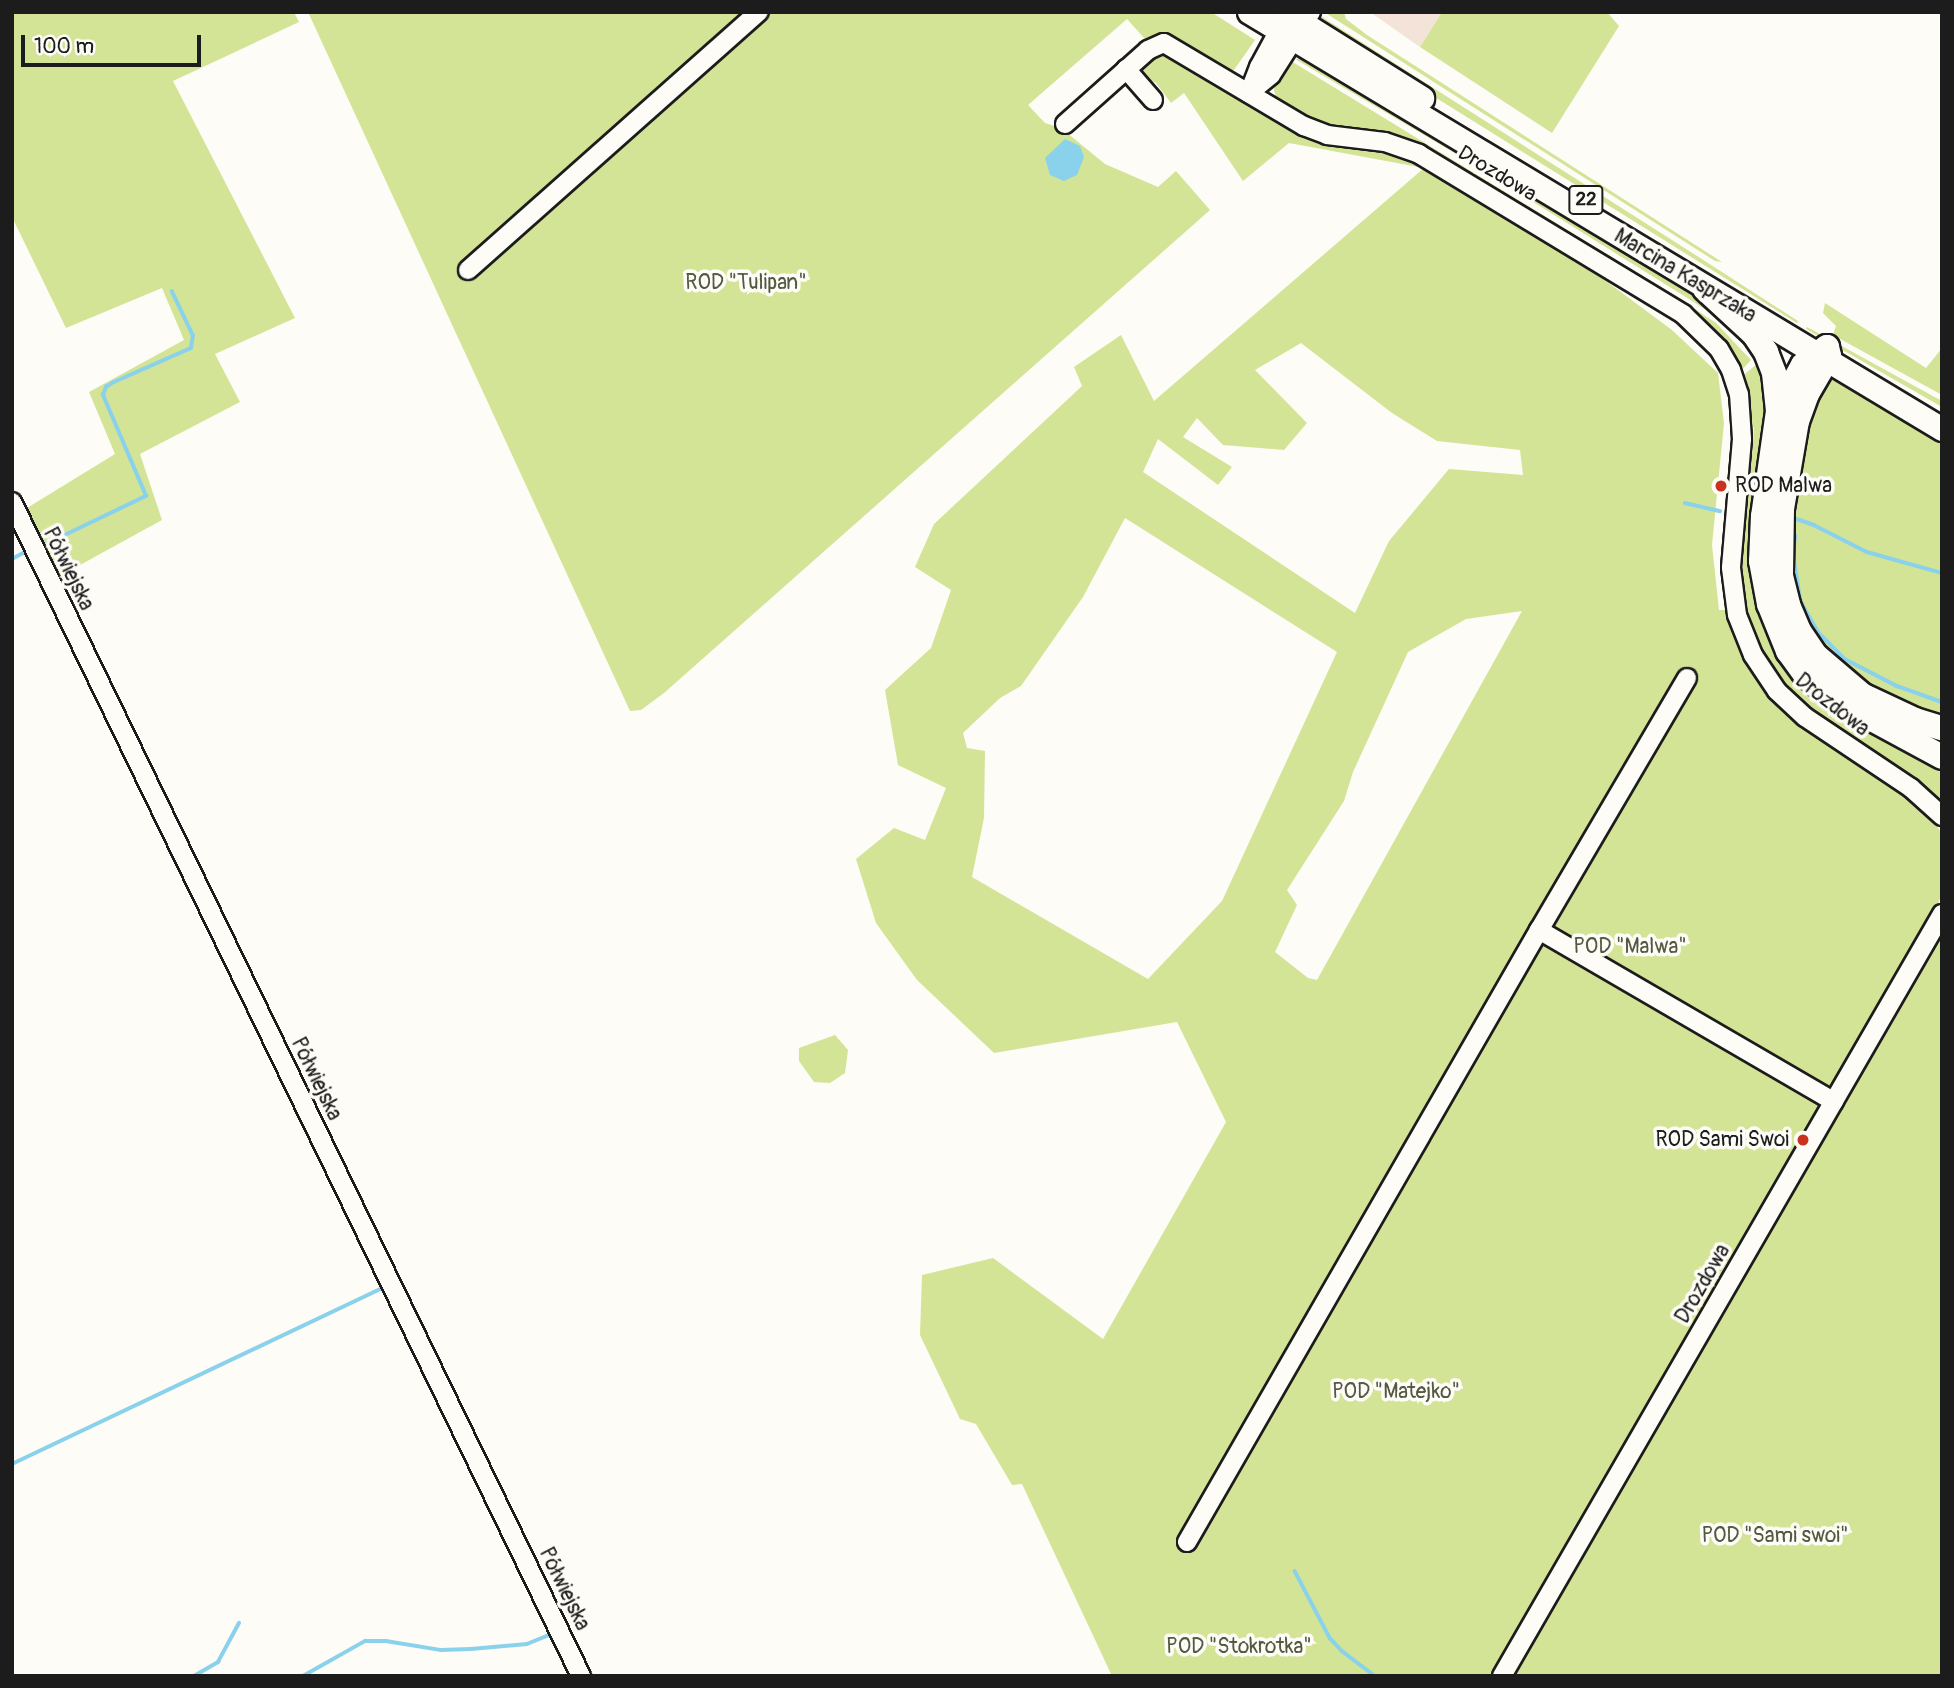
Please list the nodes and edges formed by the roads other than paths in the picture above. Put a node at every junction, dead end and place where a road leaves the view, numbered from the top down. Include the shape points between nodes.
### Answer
1 (759, 12) edge
2 (1249, 12) edge
3 (1293, 21) edge
4 (1126, 69) junction
5 (1249, 93) junction
6 (1153, 100) dead end
7 (1065, 124) dead end
8 (468, 271) dead end
9 (1705, 289) junction
10 (1823, 354) junction
11 (1778, 411) junction
12 (1942, 415) edge
13 (1942, 429) edge
14 (12, 502) edge
15 (1687, 678) dead end
16 (1942, 728) edge
17 (1942, 757) edge
18 (1942, 816) edge
19 (1942, 914) edge
20 (1539, 930) junction
21 (1834, 1101) junction
22 (1187, 1542) dead end
23 (581, 1676) edge
24 (1502, 1676) edge

1 - 8 street
2 - 3 main road, Marcina Kasprzaka / 22
3 - 5 street via 1255,76
3 - 9 main road, Marcina Kasprzaka / 22
3 - 10 main road, Marcina Kasprzaka / 22
4 - 5 street via 1164,43
4 - 6 street
4 - 7 street
5 - 18 street, Drozdowa via 1316,131 1385,142 1419,154 1672,306 1711,340 1731,370 1742,408 1731,568 1737,615 1753,655 1777,691 1805,717 1911,788
9 - 10 main road, Marcina Kasprzaka / 22
9 - 11 highway via 1734,313 1766,352 1774,373
10 - 11 highway via 1794,377
10 - 12 main road, Marcina Kasprzaka / 22
10 - 13 main road, Marcina Kasprzaka / 22
10 - 16 highway via 1790,450 1779,546 1788,605 1815,655 1834,674 1882,705
11 - 17 highway via 1761,542 1763,579 1775,625 1805,674 1833,698
14 - 23 street, Półwiejska
15 - 20 street
19 - 21 street, Drozdowa
20 - 21 street
20 - 22 street
21 - 24 street, Drozdowa

